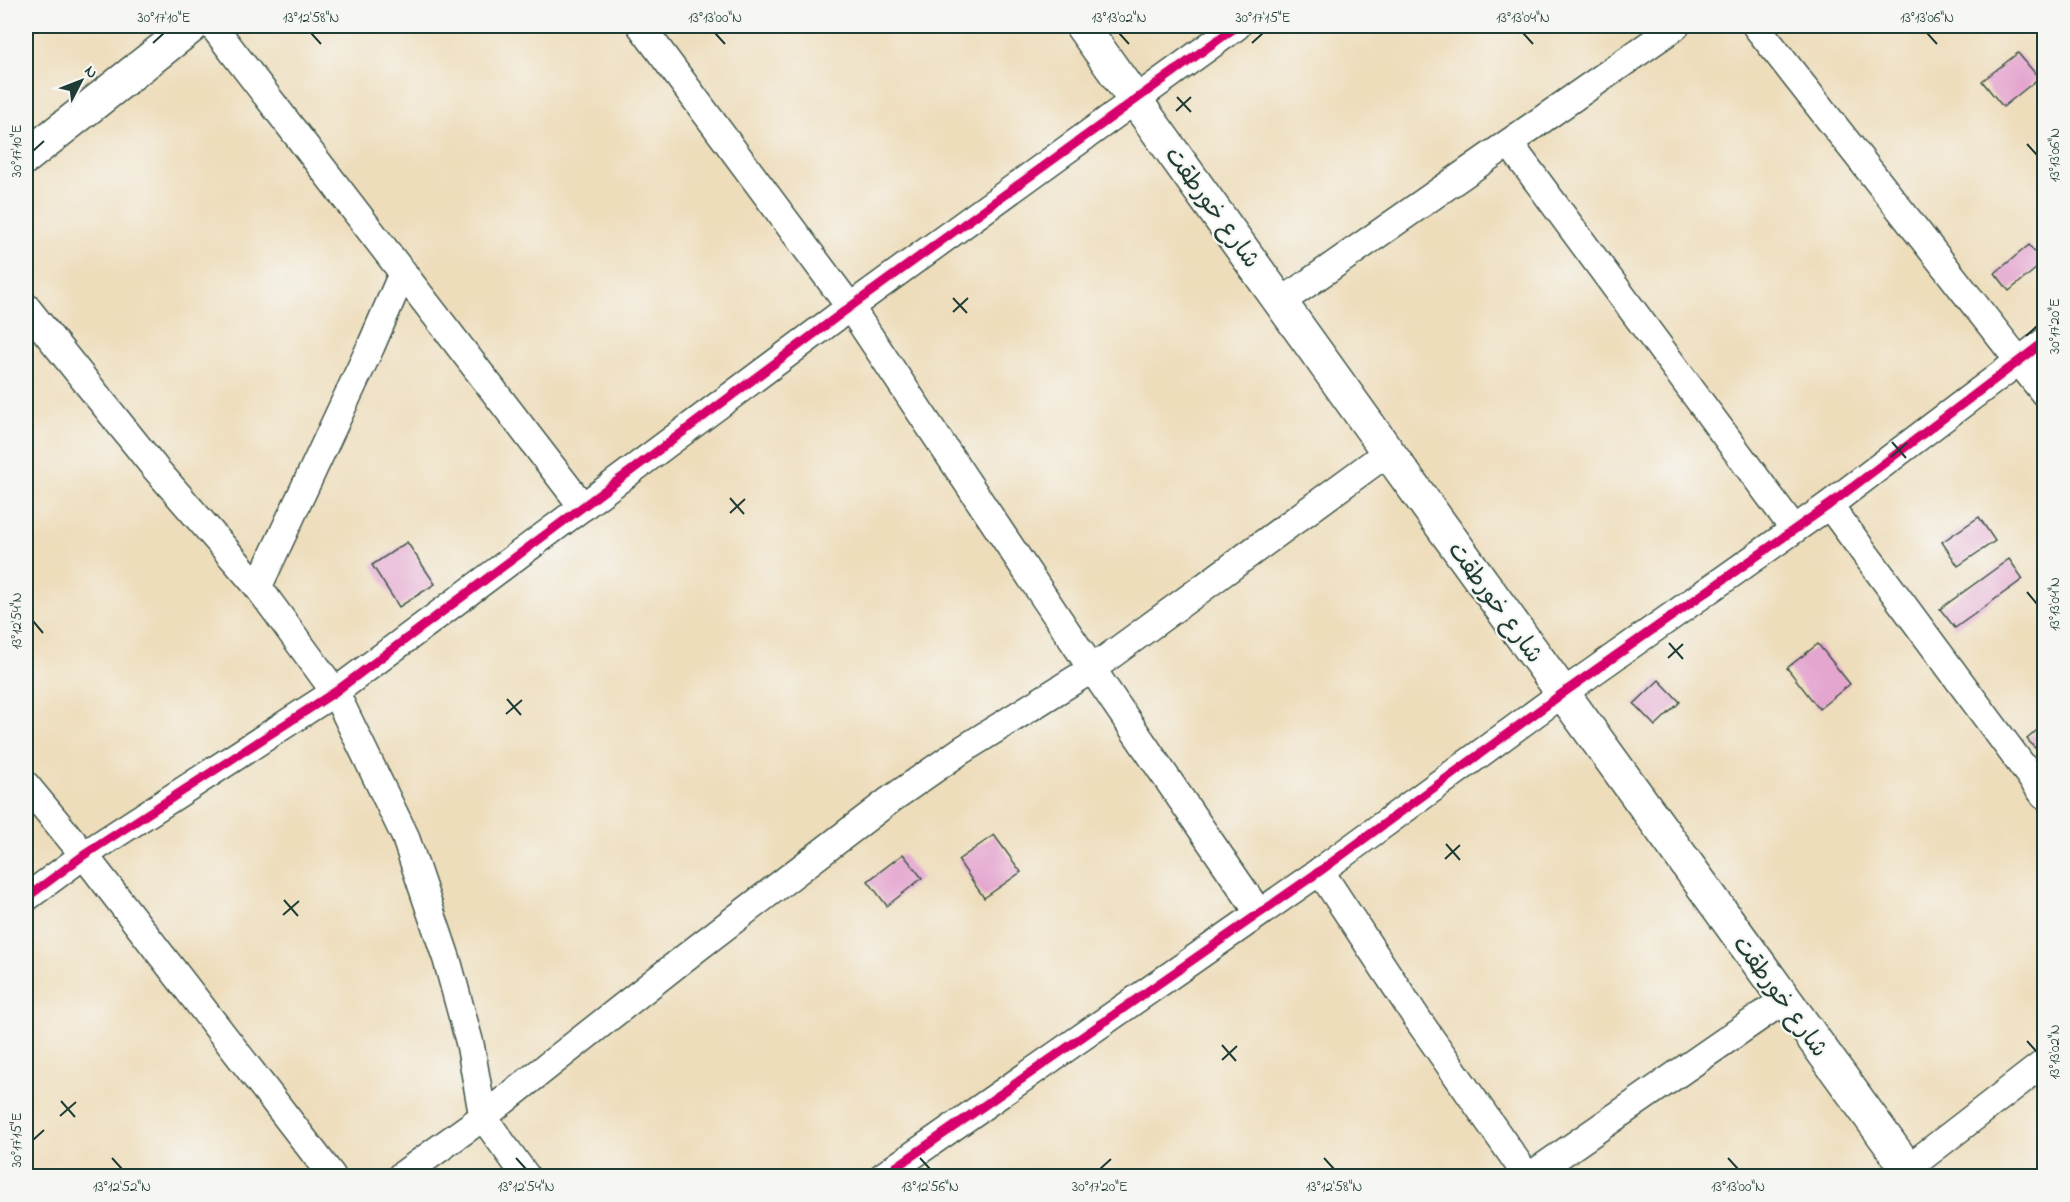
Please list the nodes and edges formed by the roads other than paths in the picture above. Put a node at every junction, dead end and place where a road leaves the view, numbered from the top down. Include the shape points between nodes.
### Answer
1 (192, 26) edge
2 (213, 26) edge
3 (641, 26) edge
4 (1082, 26) edge
5 (1237, 26) edge
6 (1676, 26) edge
7 (1756, 26) edge
8 (1136, 100) junction
9 (1509, 143) junction
10 (26, 157) edge
11 (403, 272) junction
12 (1281, 302) junction
13 (26, 307) edge
14 (850, 307) junction
15 (2044, 342) edge
16 (2019, 360) junction
17 (2044, 393) edge
18 (1388, 452) junction
19 (1829, 505) junction
20 (583, 507) junction
21 (1794, 529) junction
22 (258, 587) junction
23 (1092, 669) junction
24 (335, 692) junction
25 (1563, 693) junction
26 (26, 785) edge
27 (2044, 795) edge
28 (84, 855) junction
29 (1320, 871) junction
30 (26, 898) edge
31 (1259, 913) junction
32 (1784, 1000) junction
33 (2044, 1063) edge
34 (483, 1117) junction
35 (1910, 1173) edge
36 (332, 1176) edge
37 (401, 1176) edge
38 (526, 1176) edge
39 (883, 1176) edge
40 (1529, 1176) edge

1 - 10 street
2 - 11 street
3 - 14 street
4 - 8 street, شارع خورطقت
5 - 8 street
6 - 9 street
7 - 16 street
8 - 12 street, شارع خورطقت
8 - 14 street
9 - 12 street
9 - 21 street
11 - 20 street
11 - 22 street
12 - 18 street, شارع خورطقت
13 - 22 street via 155,468
14 - 20 street
14 - 23 street
15 - 16 street
16 - 17 street
16 - 19 street
18 - 23 street
18 - 25 street, شارع خورطقت
19 - 21 street
19 - 27 street
20 - 24 street
21 - 25 street
22 - 24 street
23 - 31 street
23 - 34 street via 890,800
24 - 28 street
24 - 34 street via 405,836 447,960 470,1044
25 - 29 street
25 - 32 street, شارع خورطقت
26 - 28 street
28 - 30 street
28 - 36 street
29 - 31 street
29 - 40 street via 1418,1020
31 - 39 street
32 - 35 street, شارع خورطقت
32 - 40 street
33 - 35 street
34 - 37 street
34 - 38 street

